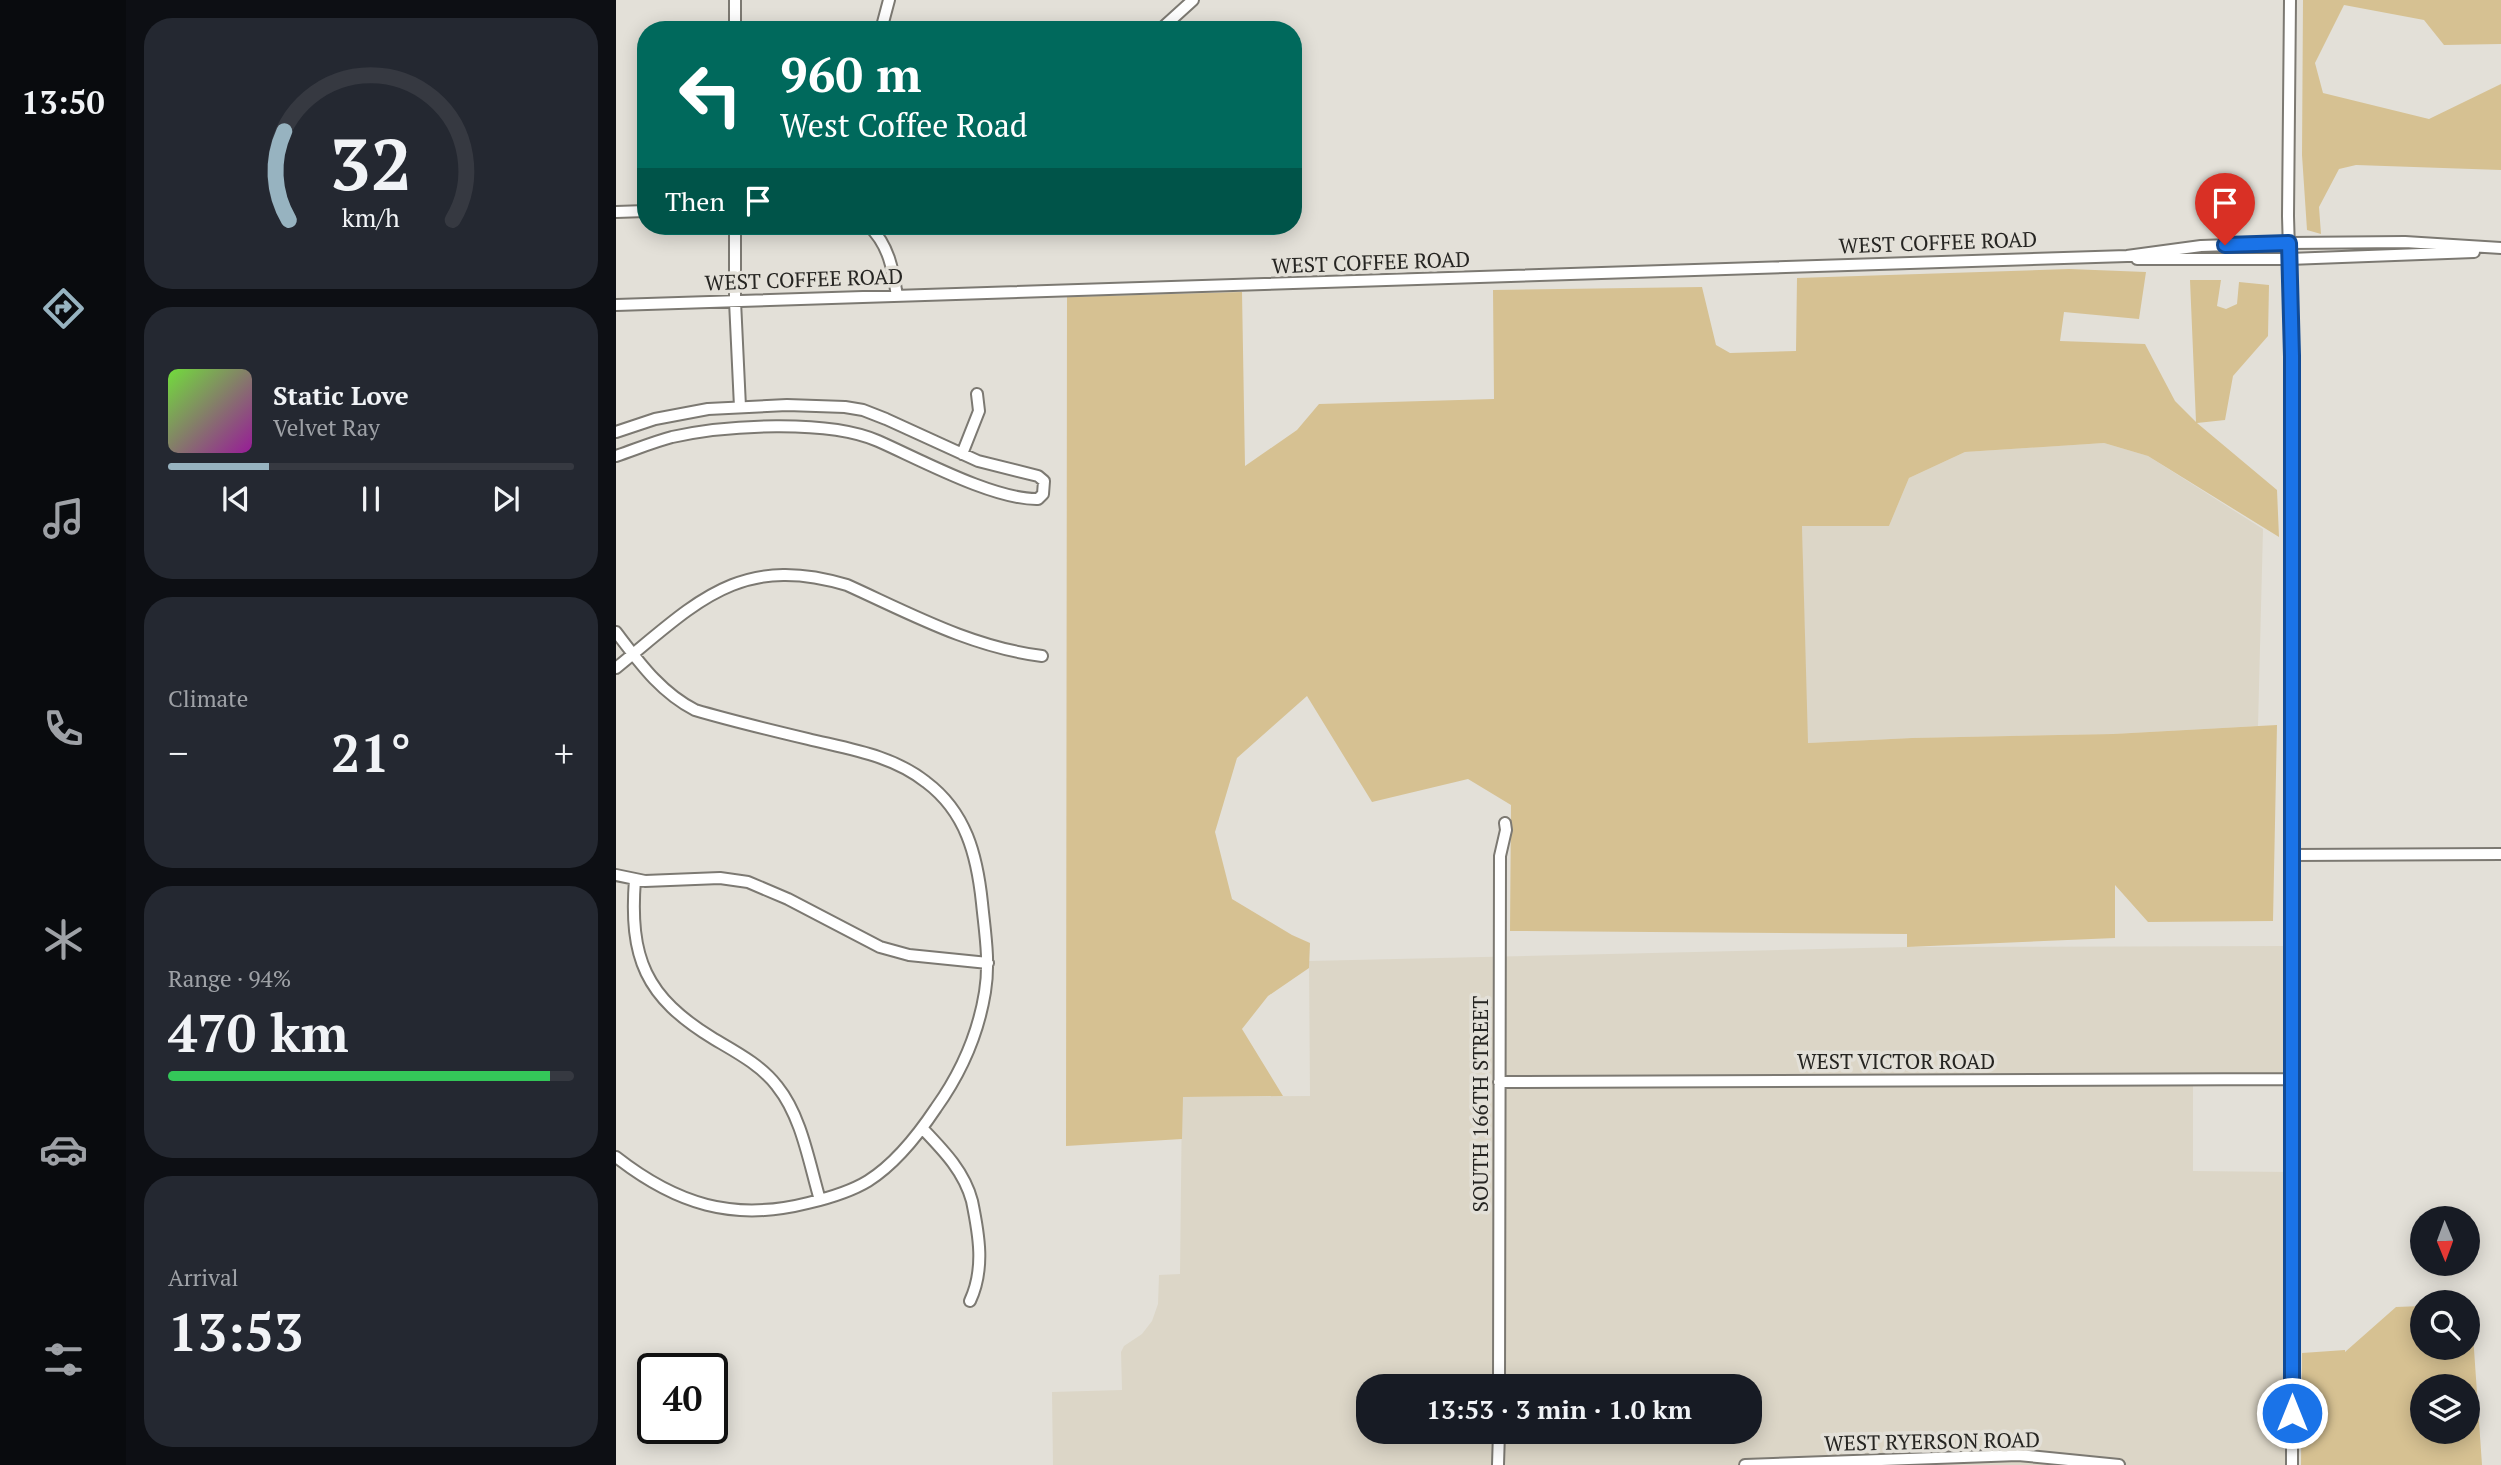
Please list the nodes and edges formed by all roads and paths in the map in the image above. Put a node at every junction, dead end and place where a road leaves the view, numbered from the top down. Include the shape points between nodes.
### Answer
1 (735, 0) edge
2 (889, 0) edge
3 (1193, 0) edge
4 (2290, 0) edge
5 (735, 21) edge
6 (883, 21) edge
7 (1172, 21) edge
8 (637, 211) edge
9 (616, 212) edge
10 (735, 235) edge
11 (877, 235) edge
12 (2289, 243) junction
13 (2501, 249) edge
14 (2127, 256) junction
15 (2289, 258) junction
16 (897, 296) junction
17 (735, 301) junction
18 (616, 304) edge
19 (977, 394) dead end
20 (740, 407) junction
21 (616, 432) edge
22 (962, 454) junction
23 (616, 456) edge
24 (616, 632) edge
25 (634, 654) junction
26 (1042, 656) dead end
27 (616, 668) edge
28 (1505, 822) dead end
29 (2501, 854) edge
30 (2292, 855) junction
31 (616, 875) edge
32 (635, 879) junction
33 (988, 963) junction
34 (2293, 1079) junction
35 (1499, 1082) junction
36 (922, 1128) junction
37 (617, 1160) edge
38 (820, 1200) junction
39 (970, 1301) dead end
40 (1499, 1374) edge
41 (1499, 1444) edge
42 (1499, 1465) edge
43 (1745, 1465) edge
44 (2119, 1465) edge
45 (2292, 1465) edge

1 - 5 street
2 - 6 street
3 - 7 street
4 - 12 street
8 - 9 street
10 - 17 street
11 - 16 street via 889,257
12 - 13 street, WEST COFFEE ROAD via 2405,242
12 - 14 street, WEST COFFEE ROAD via 2201,246
12 - 15 street
13 - 15 street, WEST COFFEE ROAD
14 - 15 street, WEST COFFEE ROAD via 2140,260
14 - 16 street, WEST COFFEE ROAD
15 - 30 street
16 - 17 street, WEST COFFEE ROAD
17 - 18 street, WEST COFFEE ROAD
17 - 20 street
19 - 22 street via 979,411
20 - 21 street via 677,413
20 - 22 street via 826,405 863,410
22 - 23 street via 1038,476 1044,481 1042,496 1034,500 988,488 842,429 693,433
24 - 25 street
25 - 26 street via 718,589 754,577 791,574 847,585 967,639
25 - 27 street
25 - 33 street via 668,694 695,710 880,757 906,768 933,788 951,806 974,849
28 - 35 street, SOUTH 166TH STREET via 1500,856
29 - 30 street
30 - 34 street
31 - 32 street
32 - 33 street via 748,882 880,947 909,955
32 - 38 street via 635,936 650,980 677,1013 778,1086 794,1115
33 - 36 street via 985,994 965,1060
34 - 35 street, WEST VICTOR ROAD
34 - 45 street
35 - 40 street, SOUTH 166TH STREET
36 - 38 street via 875,1176
36 - 39 street via 970,1191 980,1268
37 - 38 street via 665,1190 712,1207 757,1212
41 - 42 street
43 - 44 street, WEST RYERSON ROAD via 2005,1455

